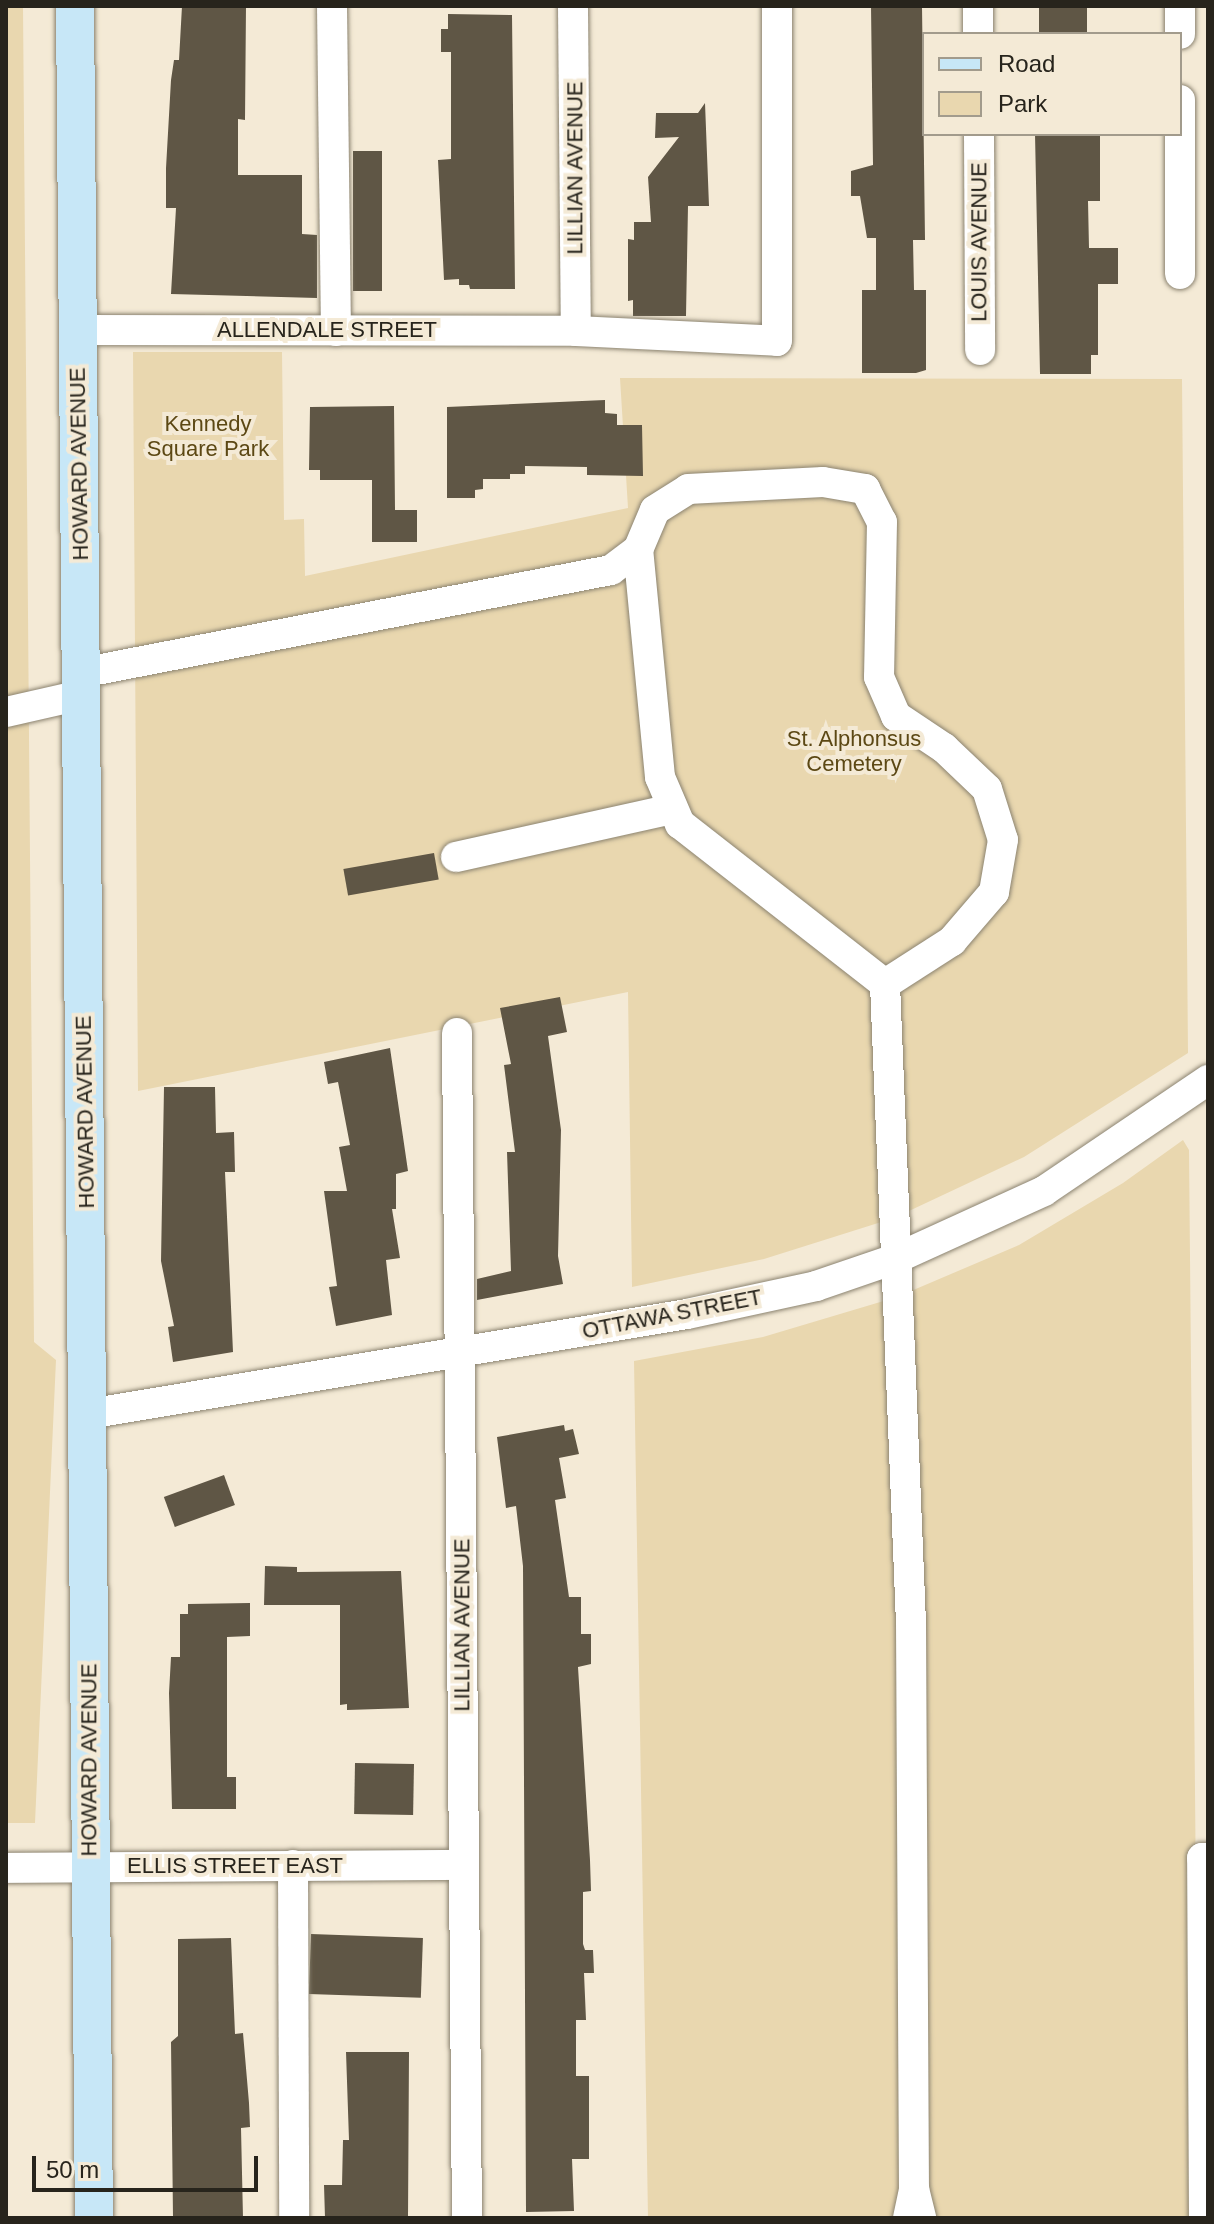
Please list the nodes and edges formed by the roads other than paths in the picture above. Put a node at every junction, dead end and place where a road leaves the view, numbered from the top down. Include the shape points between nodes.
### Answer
1 (75, 6) edge
2 (332, 6) edge
3 (573, 6) edge
4 (777, 6) edge
5 (978, 6) edge
6 (1180, 6) edge
7 (978, 32) edge
8 (1180, 32) edge
9 (979, 136) edge
10 (1180, 136) edge
11 (1180, 274) dead end
12 (78, 330) junction
13 (336, 331) junction
14 (576, 331) junction
15 (980, 350) dead end
16 (638, 550) junction
17 (81, 684) junction
18 (6, 712) edge
19 (673, 809) junction
20 (456, 857) dead end
21 (885, 984) junction
22 (457, 1033) dead end
23 (1208, 1080) edge
24 (895, 1259) junction
25 (459, 1351) junction
26 (88, 1414) junction
27 (1205, 1858) edge
28 (293, 1865) junction
29 (464, 1865) junction
30 (89, 1867) junction
31 (6, 1868) edge
32 (911, 2203) edge
33 (94, 2218) edge
34 (294, 2218) edge
35 (467, 2218) edge
36 (921, 2218) edge
37 (1204, 2218) edge

1 - 12 main road, HOWARD AVENUE
2 - 13 street
3 - 14 street, LILLIAN AVENUE
4 - 14 street, ALLENDALE STREET via 777,341
5 - 7 street
6 - 8 street
9 - 15 street, LOUIS AVENUE
10 - 11 street
12 - 13 street, ALLENDALE STREET
12 - 17 main road, HOWARD AVENUE
13 - 14 street, ALLENDALE STREET
16 - 17 street via 611,570
16 - 19 street via 660,777
16 - 21 street via 655,510 688,489 823,482 865,489 882,522 879,677 896,716 944,748 987,789 1003,840 994,892 952,941
17 - 18 street
17 - 26 main road, HOWARD AVENUE
19 - 20 street
19 - 21 street via 680,824
21 - 24 street
22 - 25 street, LILLIAN AVENUE
23 - 24 street, OTTAWA STREET via 1044,1191
24 - 25 street, OTTAWA STREET via 816,1286 702,1311
24 - 32 street via 911,1622
25 - 26 street, OTTAWA STREET
25 - 29 street, LILLIAN AVENUE
26 - 30 main road, HOWARD AVENUE
27 - 37 street
28 - 29 street, ELLIS STREET EAST
28 - 30 street, ELLIS STREET EAST
28 - 34 street
29 - 35 street, LILLIAN AVENUE
30 - 31 street, ELLIS STREET EAST
30 - 33 main road, HOWARD AVENUE
32 - 36 street

